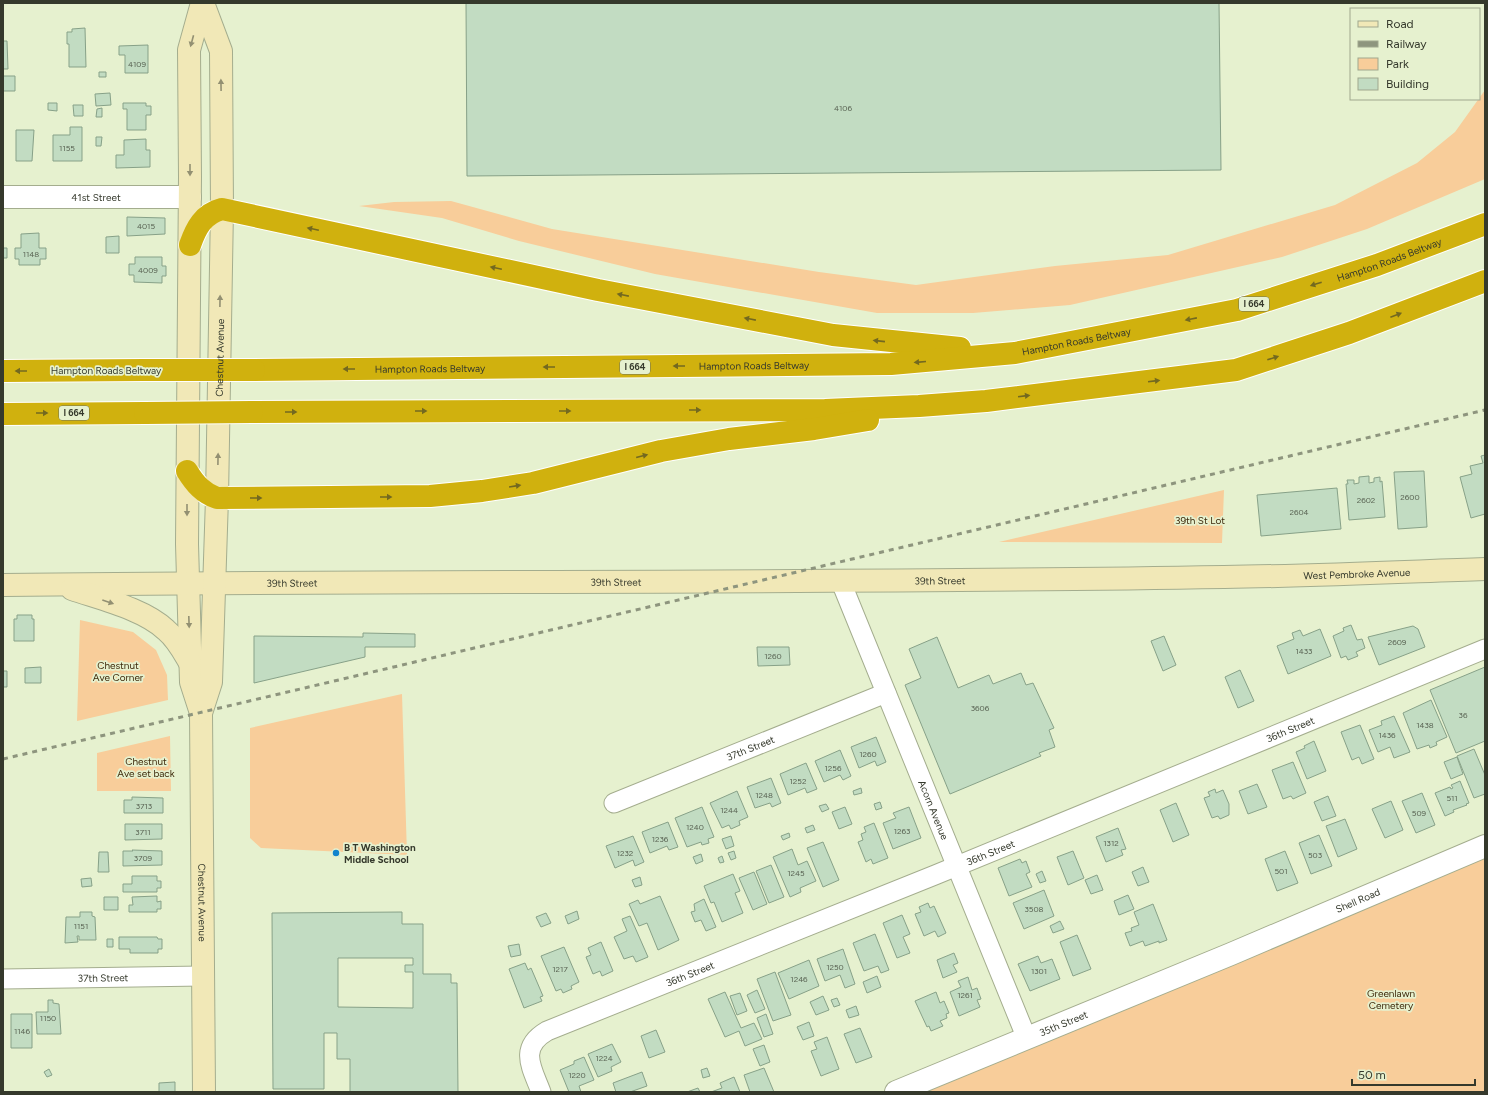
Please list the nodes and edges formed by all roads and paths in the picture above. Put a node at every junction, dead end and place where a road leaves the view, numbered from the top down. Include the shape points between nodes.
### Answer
1 (202, 3) edge
2 (3, 197) edge
3 (190, 197) junction
4 (222, 209) junction
5 (1485, 224) edge
6 (190, 245) junction
7 (1485, 281) edge
8 (1015, 353) junction
9 (3, 371) edge
10 (986, 401) junction
11 (3, 414) edge
12 (187, 471) junction
13 (217, 498) junction
14 (1485, 569) edge
15 (1228, 577) joint
16 (215, 582) junction
17 (841, 582) junction
18 (188, 583) junction
19 (3, 584) edge
20 (58, 584) junction
21 (1485, 649) edge
22 (190, 665) junction
23 (886, 693) junction
24 (201, 713) junction
25 (614, 803) dead end
26 (1485, 846) edge
27 (956, 866) junction
28 (1231, 954) joint
29 (203, 976) junction
30 (3, 979) edge
31 (1027, 1039) junction
32 (539, 1085) edge
33 (204, 1092) edge
34 (896, 1092) edge

1 -> 3 main road, Chestnut Avenue via 189,50
4 -> 1 main road, Chestnut Avenue via 221,51
2 - 3 street, 41st Street
3 - 6 main road, Chestnut Avenue
4 - 6 highway via 206,216 194,231
8 -> 4 highway via 833,335 598,290
13 -> 4 main road, Chestnut Avenue
5 -> 8 highway, Hampton Roads Beltway / I 664 via 1377,265 1236,310
6 - 12 main road, Chestnut Avenue
10 -> 7 highway, I 664 via 1236,370 1349,333
8 -> 9 highway, Hampton Roads Beltway / I 664, bridge via 891,364
11 -> 10 highway, I 664, bridge via 825,410
13 -> 10 highway via 430,496 482,491 533,483 676,448
12 - 13 highway via 203,491
12 -> 18 main road, Chestnut Avenue
13 - 16 main road, Chestnut Avenue
14 - 15 main road, West Pembroke Avenue
15 - 17 main road, 39th Street
16 - 17 main road, 39th Street
16 - 18 main road, 39th Street
16 - 24 main road, Chestnut Avenue via 211,682
17 - 23 street, Acorn Avenue
18 - 20 main road, 39th Street
18 -> 22 main road, Chestnut Avenue
19 - 20 main road, 39th Street
20 -> 22 main road via 155,621 179,644
21 - 27 street, 36th Street
22 - 24 main road, Chestnut Avenue via 191,682
23 - 25 street, 37th Street
23 - 27 street, Acorn Avenue
24 - 29 main road, Chestnut Avenue
26 - 28 street, Shell Road
27 - 31 street, Acorn Avenue
27 - 32 street, 36th Street via 547,1031 538,1036 529,1054
28 - 31 street, 35th Street
29 - 30 street, 37th Street
29 - 33 main road, Chestnut Avenue
31 - 34 street, 35th Street

